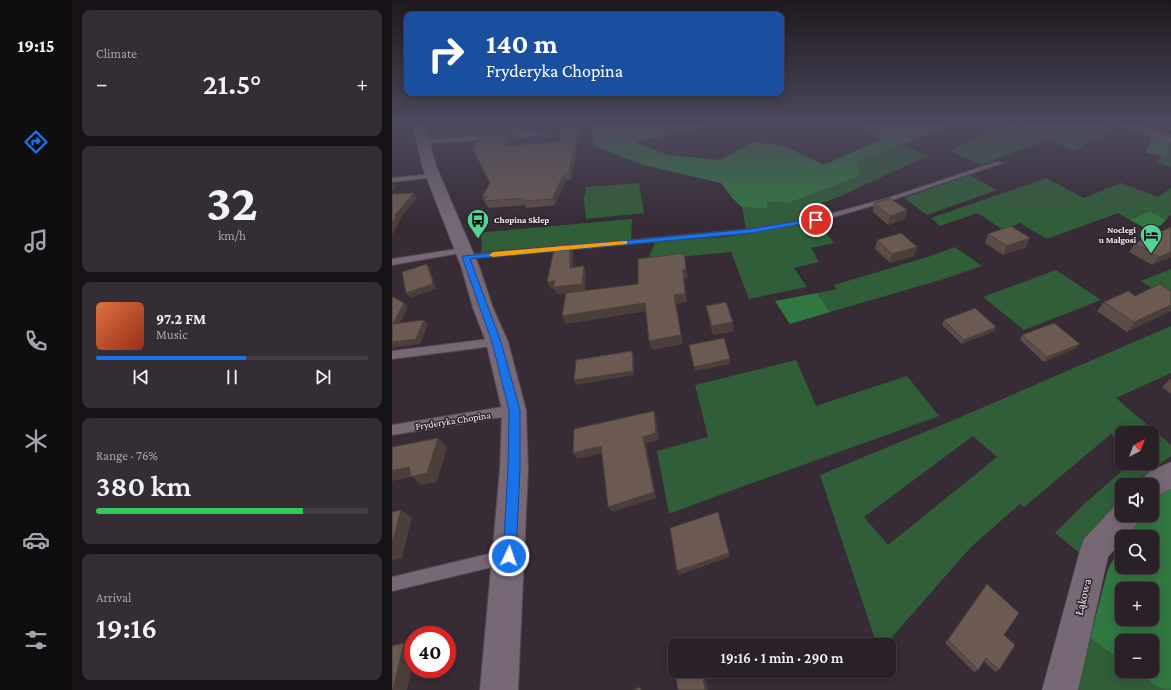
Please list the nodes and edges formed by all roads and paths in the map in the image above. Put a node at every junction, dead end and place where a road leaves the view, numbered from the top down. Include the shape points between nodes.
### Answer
1 (427, 157) edge
2 (999, 163) dead end
3 (433, 176) junction
4 (392, 180) edge
5 (465, 253) junction
6 (392, 262) edge
7 (496, 342) junction
8 (392, 355) edge
9 (514, 410) junction
10 (392, 430) edge
11 (1171, 474) edge
12 (1159, 482) edge
13 (1120, 522) edge
14 (509, 556) junction
15 (392, 584) edge
16 (499, 690) edge
17 (1060, 690) edge

1 - 3 street
2 - 5 lane via 816,220 751,231
3 - 4 lane
3 - 5 street
5 - 6 lane
5 - 7 street
7 - 8 lane
7 - 9 street
9 - 10 lane, Fryderyka Chopina
9 - 14 street
11 - 12 street
13 - 17 street, Łąkowa via 1095,550
14 - 15 lane
14 - 16 street

